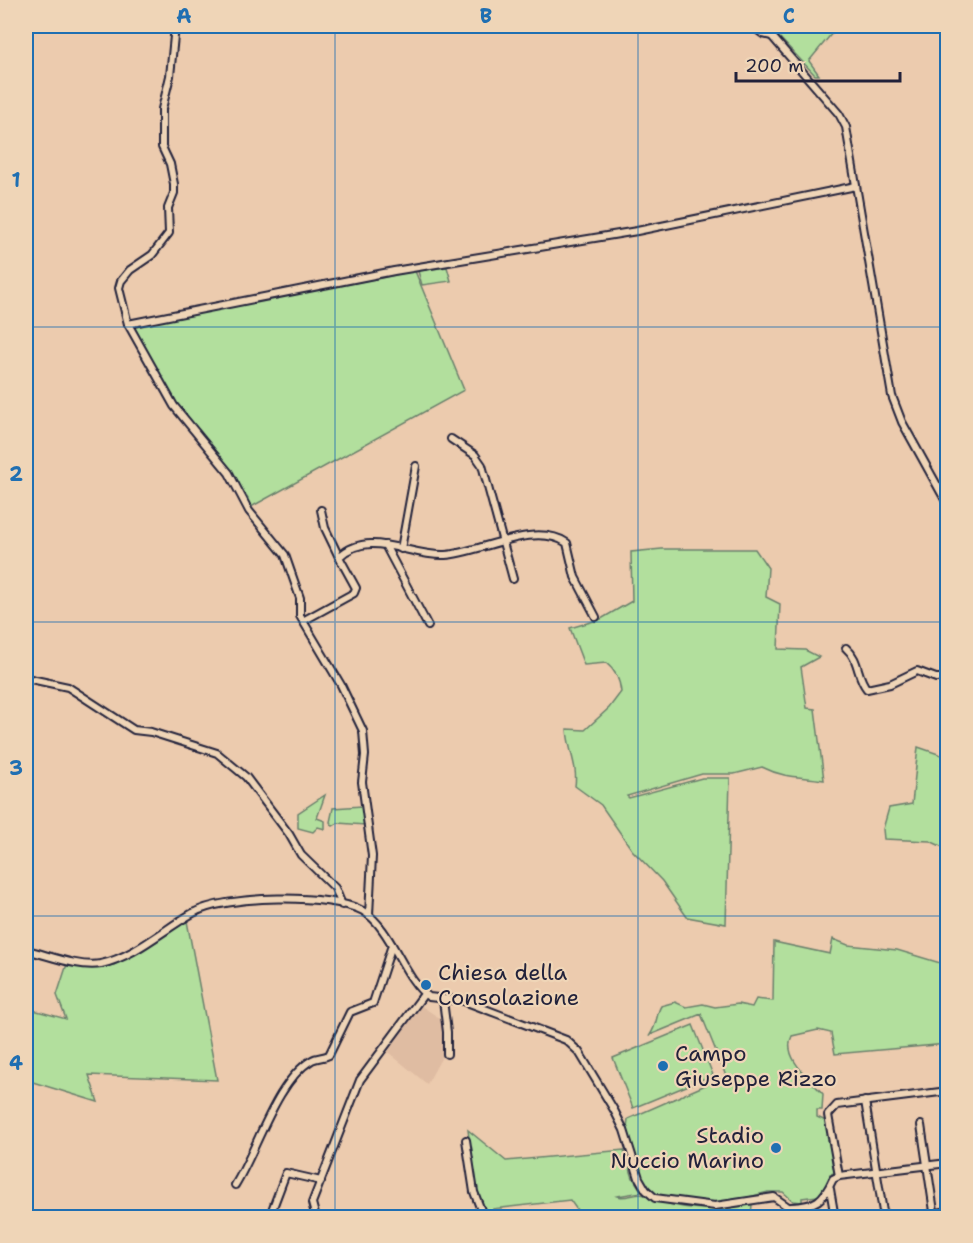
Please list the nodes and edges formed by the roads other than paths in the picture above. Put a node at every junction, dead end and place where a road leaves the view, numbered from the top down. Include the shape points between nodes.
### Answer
1 (175, 26) edge
2 (752, 26) edge
3 (763, 26) edge
4 (772, 36) junction
5 (856, 186) junction
6 (128, 324) junction
7 (451, 439) dead end
8 (416, 466) dead end
9 (948, 505) edge
10 (321, 510) dead end
11 (502, 540) junction
12 (385, 545) junction
13 (401, 549) junction
14 (339, 557) junction
15 (513, 579) dead end
16 (596, 617) dead end
17 (303, 621) junction
18 (428, 626) dead end
19 (846, 648) dead end
20 (26, 678) edge
21 (948, 678) edge
22 (342, 905) junction
23 (369, 915) junction
24 (392, 945) junction
25 (26, 950) edge
26 (424, 994) junction
27 (443, 1000) junction
28 (447, 1054) dead end
29 (948, 1091) edge
30 (865, 1101) junction
31 (921, 1125) dead end
32 (466, 1140) dead end
33 (948, 1163) edge
34 (928, 1166) junction
35 (876, 1172) junction
36 (839, 1176) junction
37 (321, 1181) junction
38 (235, 1185) dead end
39 (830, 1189) junction
40 (790, 1207) junction
41 (948, 1211) edge
42 (935, 1215) edge
43 (269, 1218) edge
44 (316, 1218) edge
45 (484, 1218) edge
46 (804, 1218) edge
47 (835, 1218) edge
48 (884, 1218) edge
49 (910, 1218) edge

1 - 6 street via 162,110 162,147 174,184 168,208 169,233 152,255 121,281 119,288
2 - 4 street
3 - 4 street
4 - 5 street via 843,120
5 - 6 street via 636,231 394,271
5 - 9 street via 892,396
6 - 17 street via 174,406 229,473 249,510 285,555 300,598
7 - 11 street via 475,455 482,465
8 - 13 street
10 - 14 street
11 - 13 street via 443,555
11 - 15 street
11 - 16 street via 551,537 567,543 575,577
12 - 13 street
12 - 14 street via 367,543
12 - 18 street
14 - 17 street via 356,591
17 - 23 street via 363,731 362,782 372,856
19 - 21 street via 856,658 867,689 890,684 917,671
20 - 22 street via 69,687 134,730 217,753 246,777 301,855 335,888
22 - 23 street
22 - 25 street via 288,898 209,906 121,957 95,965
23 - 24 street
24 - 26 street
24 - 38 street via 373,1003 350,1012 329,1055 304,1065 280,1094
26 - 27 street
26 - 37 street via 360,1080
27 - 28 street
27 - 40 street via 473,1004 566,1040 579,1052 615,1110 639,1178 650,1195 715,1206 774,1197
29 - 30 street
30 - 35 street
30 - 36 street via 837,1105 828,1115
31 - 34 street
32 - 45 street via 474,1192
33 - 34 street
34 - 35 street
34 - 42 street
35 - 36 street
35 - 48 street
36 - 39 street via 833,1179
37 - 43 street via 286,1173
37 - 44 street via 312,1203
39 - 40 street via 822,1199
39 - 47 street
40 - 46 street
41 - 42 street
42 - 49 street

